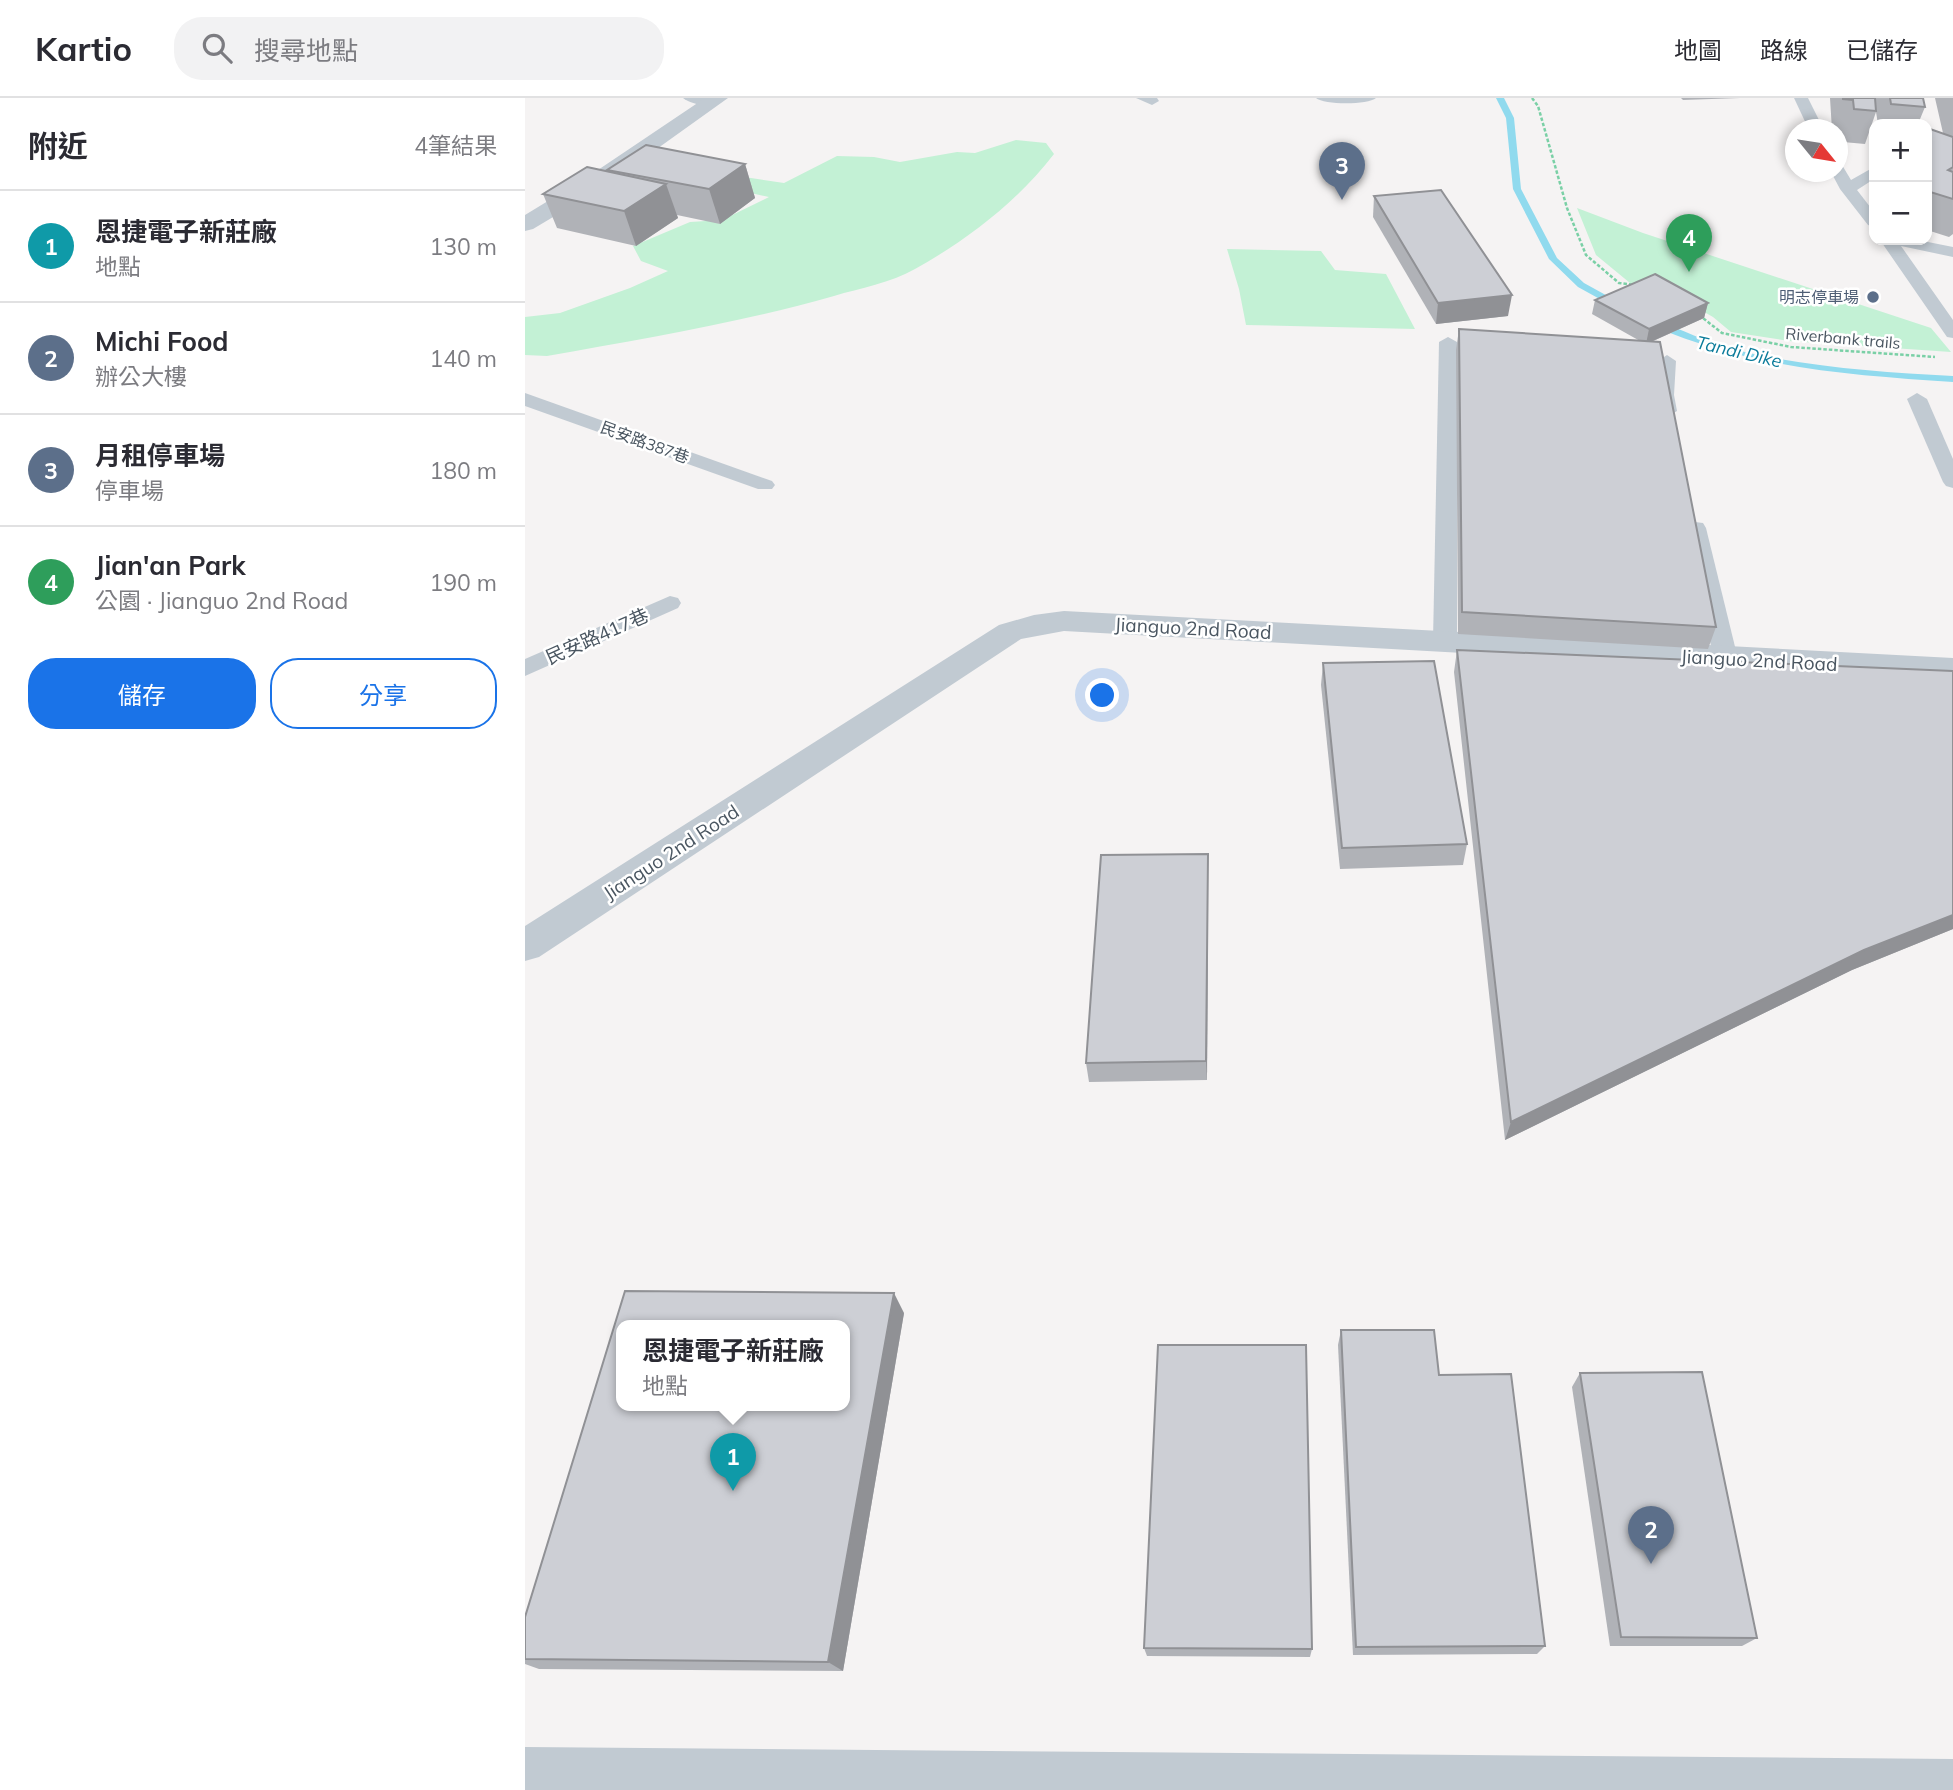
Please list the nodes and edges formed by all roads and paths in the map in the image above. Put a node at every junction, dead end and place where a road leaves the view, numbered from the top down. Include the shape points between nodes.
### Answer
1 (690, 98) edge
2 (1369, 98) edge
3 (1532, 98) edge
4 (1801, 98) edge
5 (716, 99) edge
6 (1323, 99) edge
7 (1812, 119) edge
8 (1869, 175) edge
9 (1844, 182) edge
10 (1848, 189) junction
11 (1869, 216) edge
12 (525, 225) edge
13 (1891, 245) edge
14 (1921, 245) edge
15 (1953, 251) edge
16 (1640, 286) edge
17 (1693, 312) edge
18 (1953, 333) edge
19 (1448, 342) dead end
20 (1940, 358) dead end
21 (1667, 361) edge
22 (525, 399) edge
23 (1917, 399) dead end
24 (1673, 435) edge
25 (1953, 482) edge
26 (765, 485) dead end
27 (1692, 514) edge
28 (670, 603) dead end
29 (1445, 641) junction
30 (1726, 659) junction
31 (525, 668) edge
32 (1953, 669) edge
33 (525, 946) edge
34 (525, 1774) edge
35 (1953, 1788) edge

1 - 5 lane
2 - 6 lane
3 - 16 path via 1586,256 1619,283
4 - 7 lane
5 - 12 street
8 - 10 lane
9 - 10 lane
10 - 11 lane
13 - 18 lane
14 - 15 lane
17 - 20 path, Riverbank trails via 1722,333 1791,348
19 - 29 lane
21 - 24 lane via 1664,395
22 - 26 lane, 民安路387巷
23 - 25 lane
27 - 30 lane
28 - 31 lane, 民安路417巷
29 - 30 street, Jianguo 2nd Road
29 - 33 street, Jianguo 2nd Road via 1064,621 1010,632
30 - 32 street, Jianguo 2nd Road
34 - 35 street

